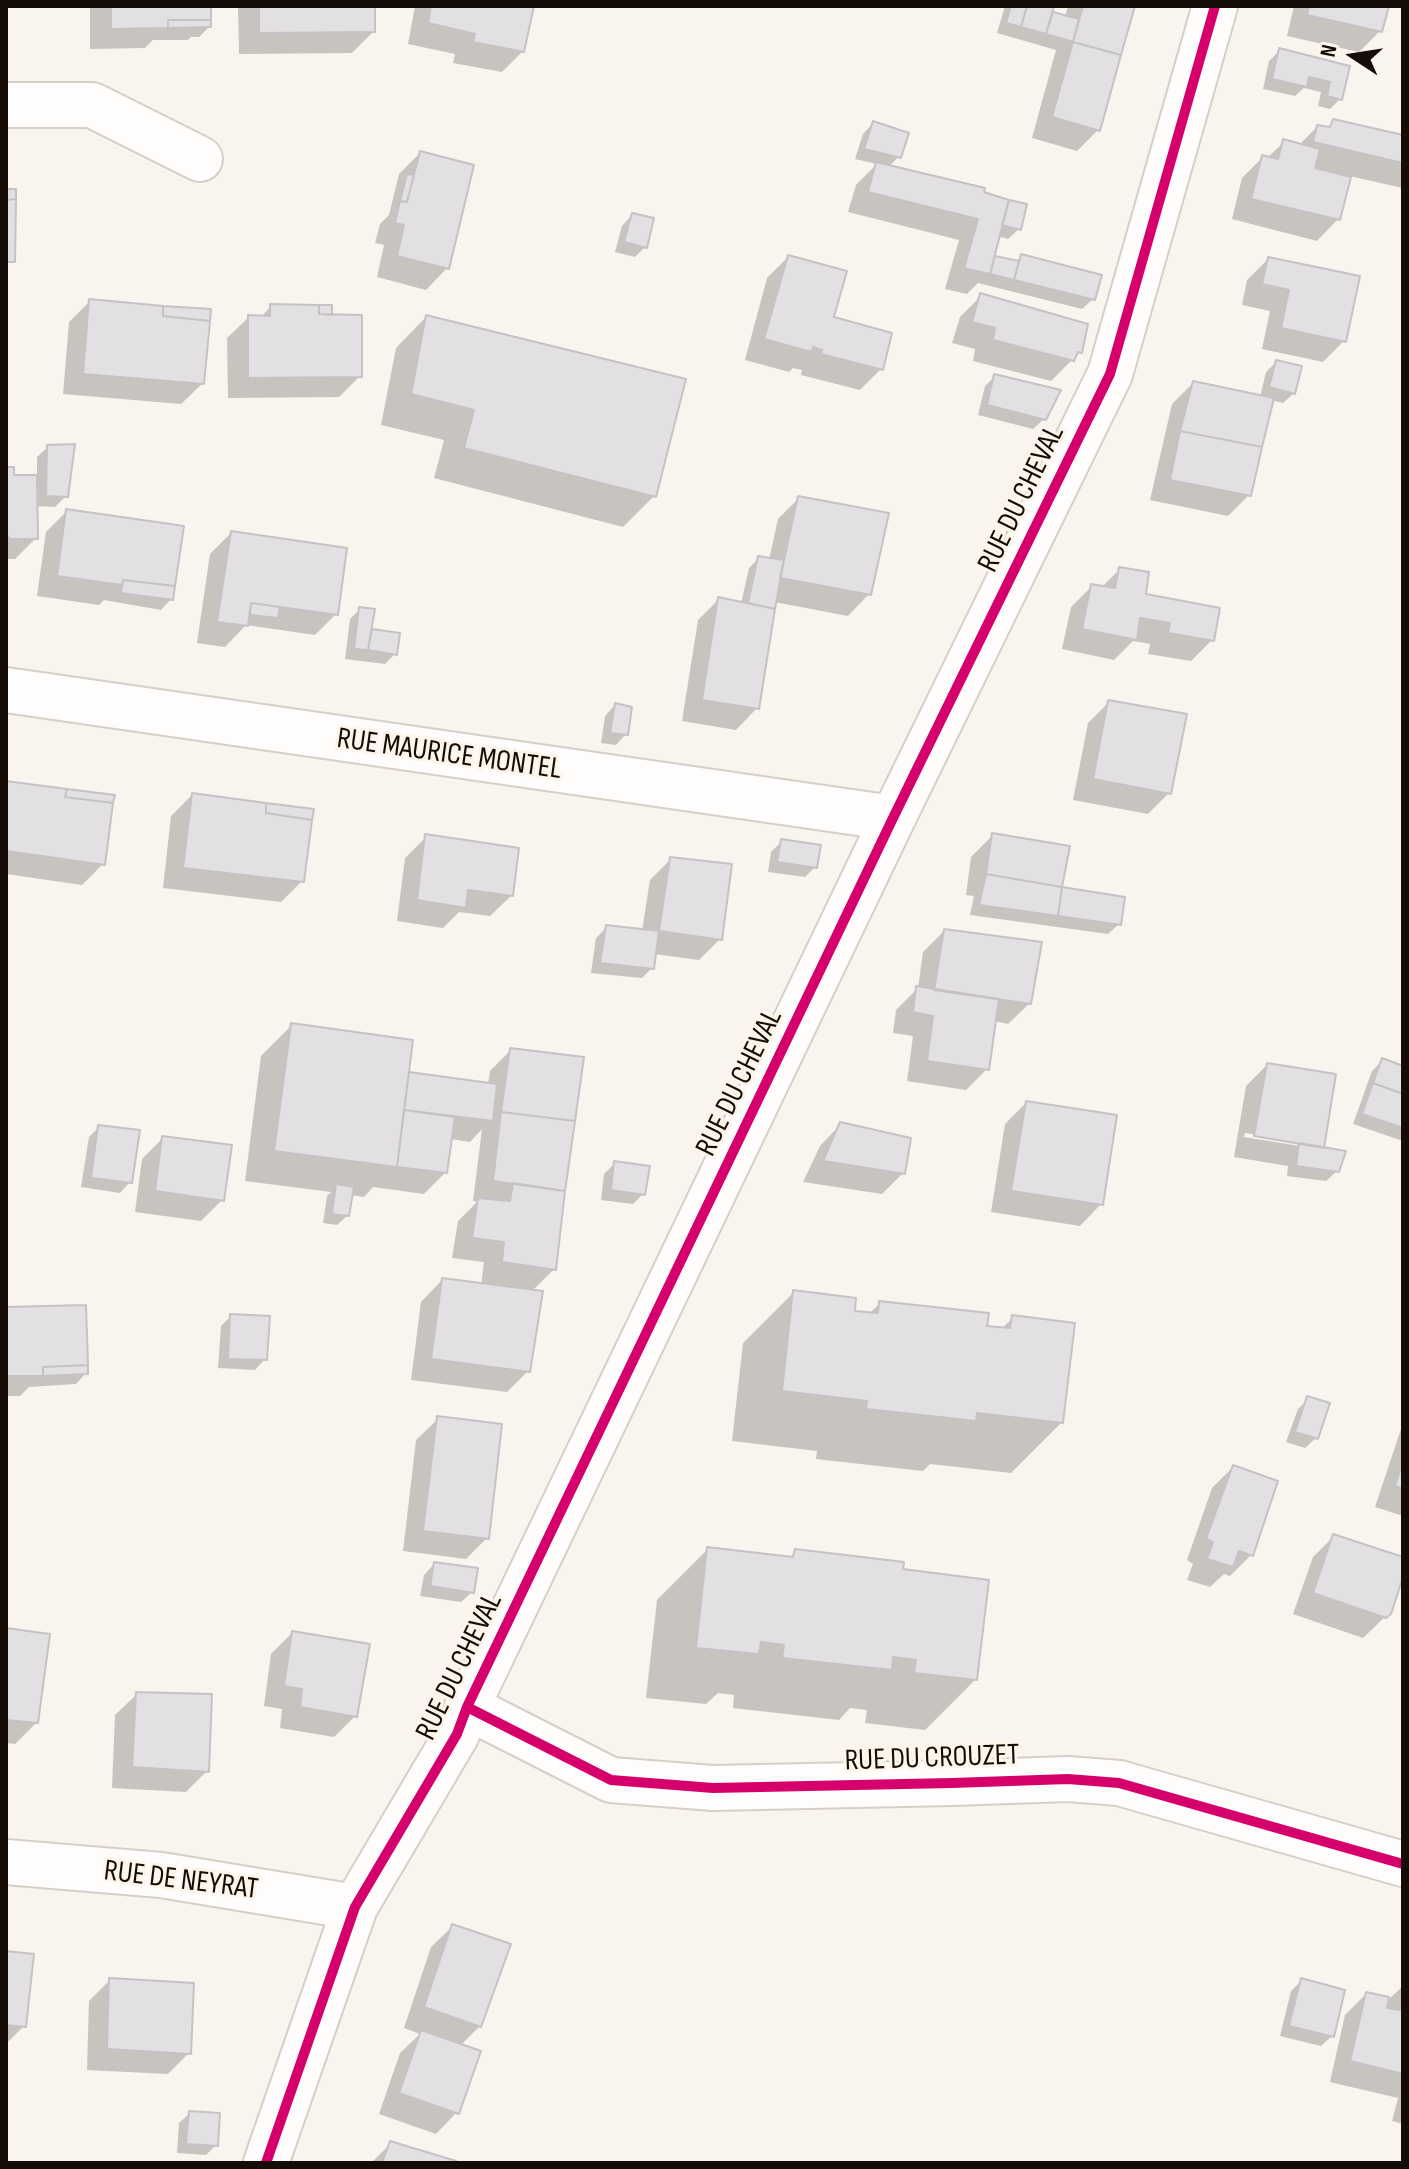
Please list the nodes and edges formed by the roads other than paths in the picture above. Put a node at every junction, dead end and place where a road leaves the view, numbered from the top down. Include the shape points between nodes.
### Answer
1 (1215, 6) edge
2 (6, 105) edge
3 (200, 159) dead end
4 (6, 690) edge
5 (893, 818) junction
6 (467, 1707) junction
7 (6, 1862) edge
8 (1403, 1864) edge
9 (355, 1907) junction
10 (266, 2163) edge

1 - 5 street, RUE DU CHEVAL via 1110,374
2 - 3 street via 92,105
4 - 5 street, RUE MAURICE MONTEL
5 - 6 street, RUE DU CHEVAL
6 - 8 street, RUE DU CROUZET via 611,1780 713,1788 1068,1779 1119,1783
6 - 9 street, RUE DU CHEVAL via 457,1734
7 - 9 street, RUE DE NEYRAT via 161,1875
9 - 10 street, RUE DU CHEVAL

